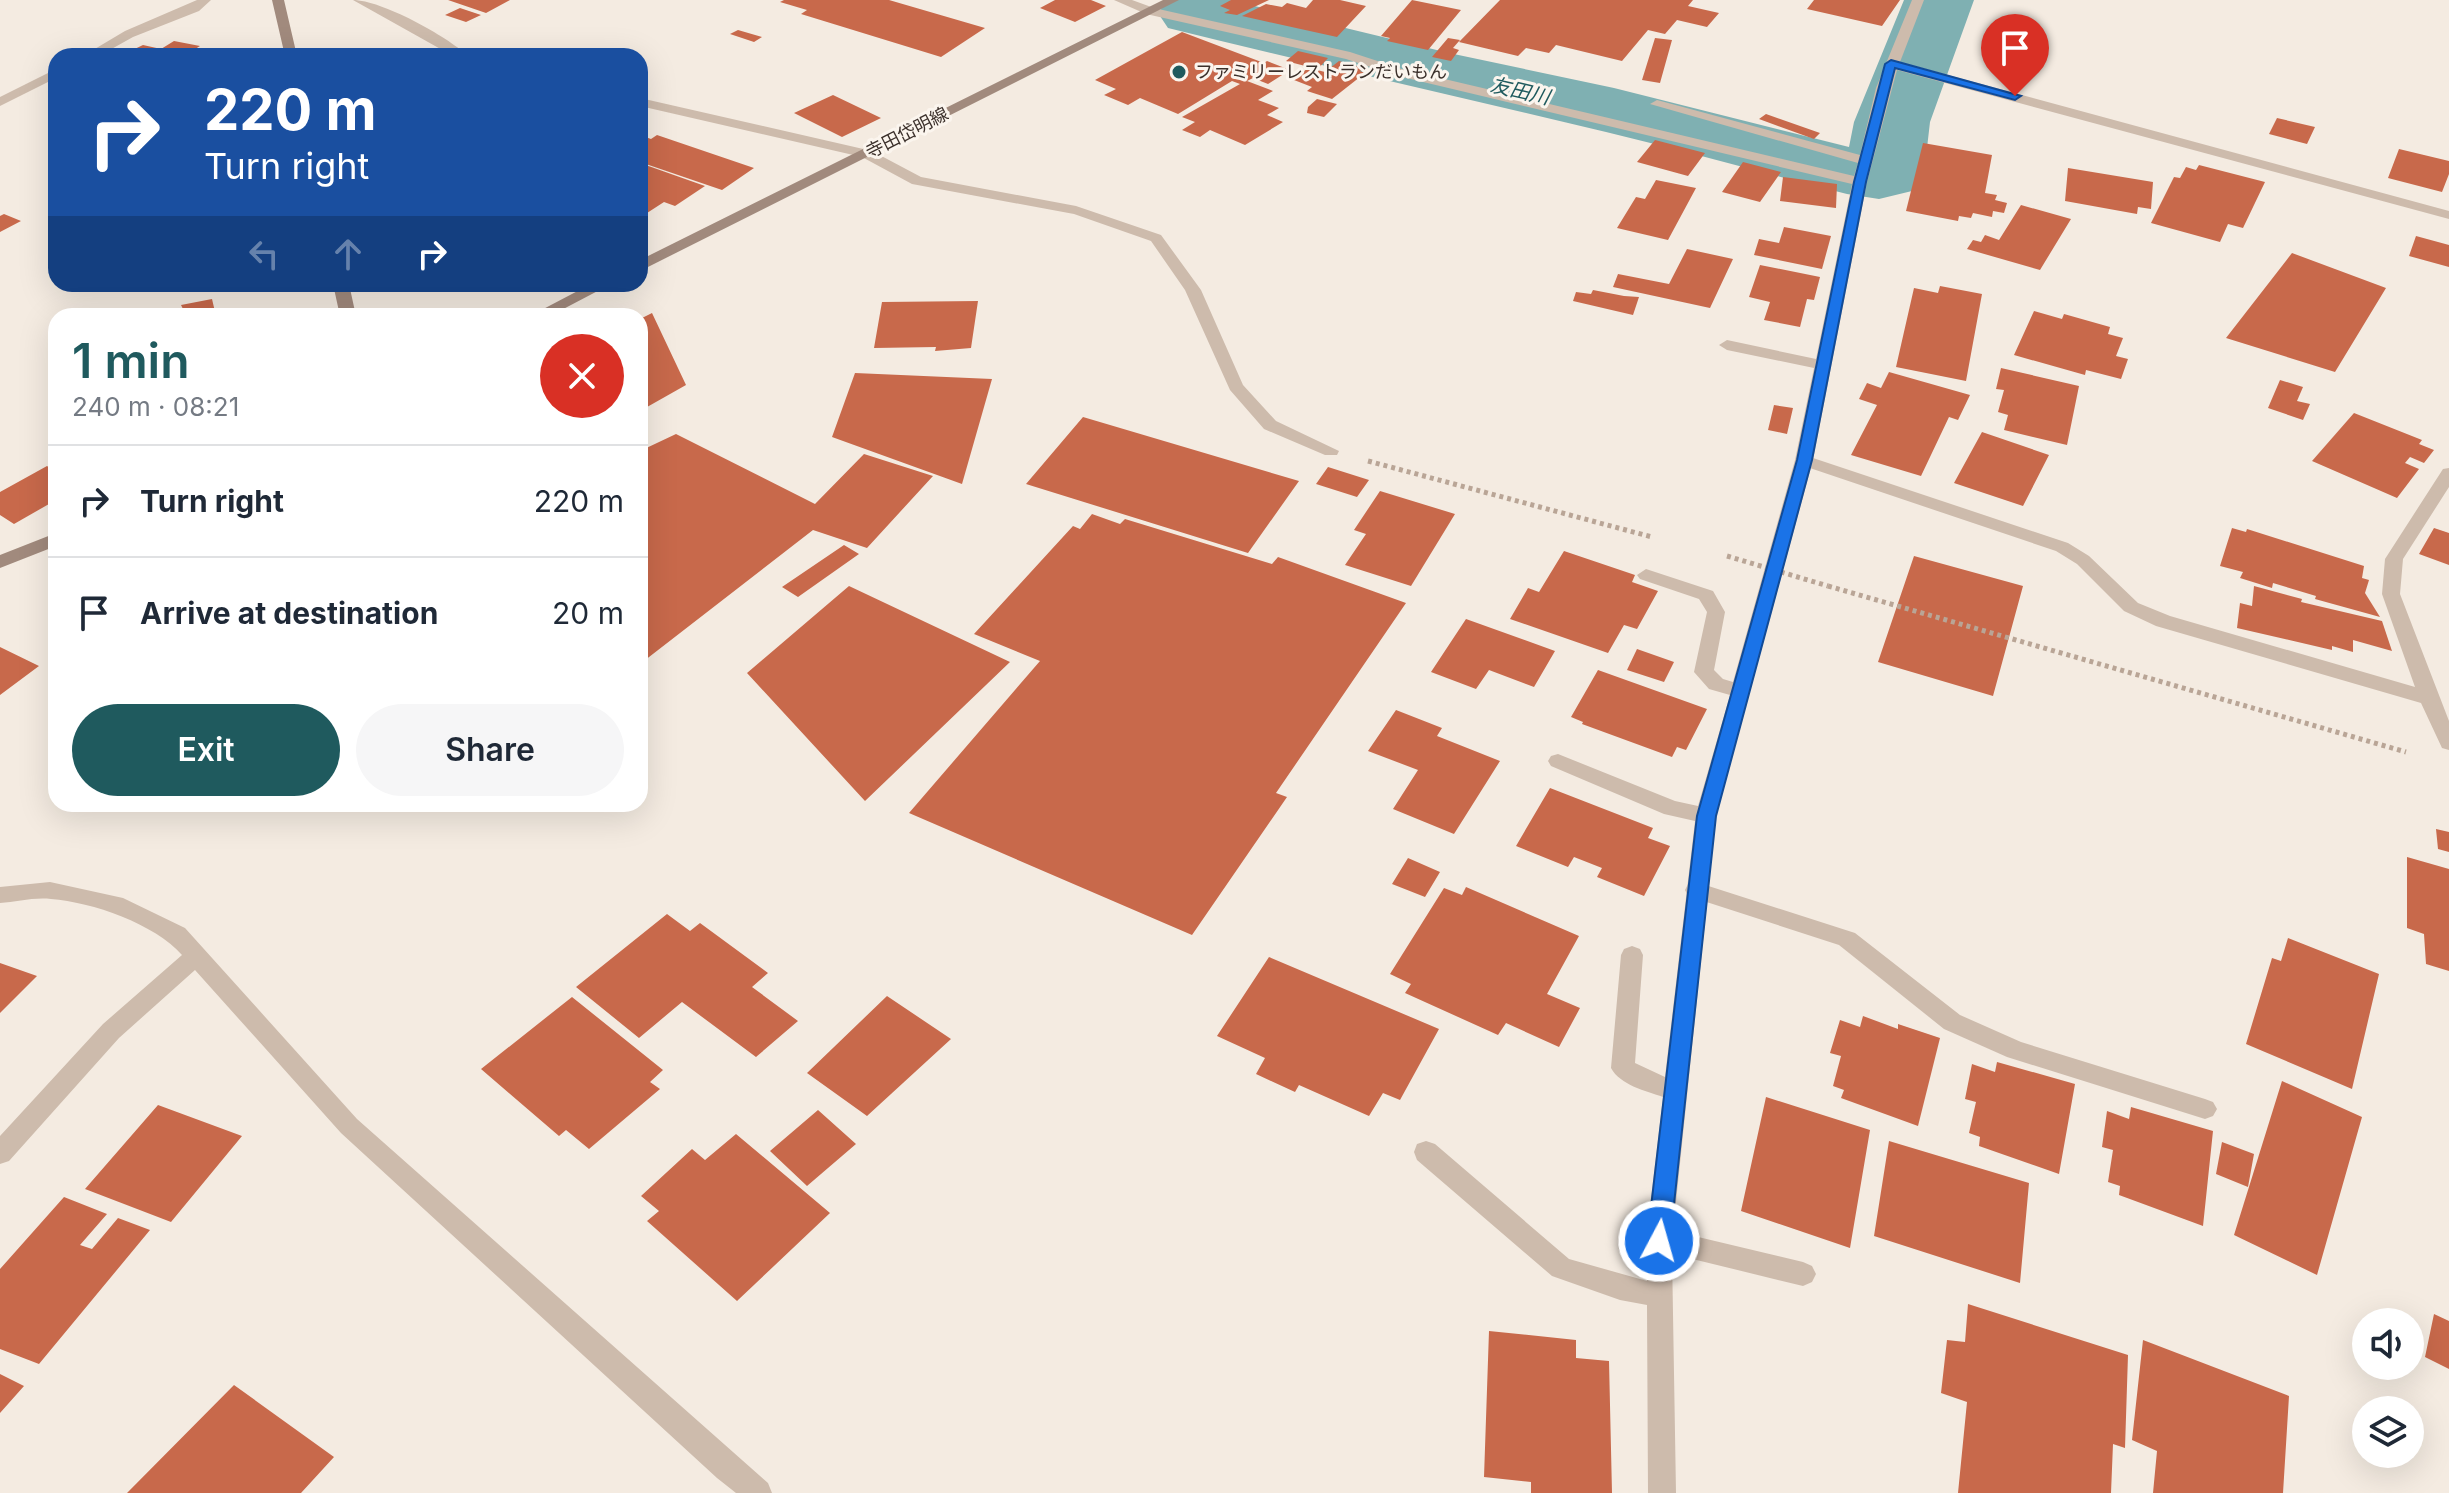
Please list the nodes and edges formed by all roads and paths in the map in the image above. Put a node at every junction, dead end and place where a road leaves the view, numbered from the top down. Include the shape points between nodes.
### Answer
1 (205, 0) edge
2 (278, 0) edge
3 (359, 0) edge
4 (1120, 0) edge
5 (1173, 0) edge
6 (1918, 0) edge
7 (1150, 11) junction
8 (104, 48) edge
9 (289, 48) edge
10 (448, 48) edge
11 (1891, 64) junction
12 (48, 77) edge
13 (0, 102) edge
14 (648, 104) edge
15 (1657, 104) dead end
16 (867, 154) junction
17 (1865, 160) junction
18 (1860, 182) junction
19 (2449, 215) edge
20 (648, 262) edge
21 (587, 292) edge
22 (554, 308) edge
23 (1727, 345) dead end
24 (1823, 365) junction
25 (1331, 451) joint
26 (1804, 460) junction
27 (2449, 473) edge
28 (1666, 540) dead end
29 (48, 542) edge
30 (1727, 556) dead end
31 (0, 562) edge
32 (1646, 575) dead end
33 (1740, 691) junction
34 (2429, 698) junction
35 (2449, 743) edge
36 (2419, 756) dead end
37 (1558, 761) dead end
38 (1706, 816) junction
39 (1696, 890) junction
40 (0, 895) edge
41 (1632, 955) dead end
42 (196, 956) junction
43 (1674, 1090) junction
44 (2205, 1109) dead end
45 (1426, 1152) dead end
46 (0, 1153) edge
47 (1659, 1241) junction
48 (1803, 1274) dead end
49 (1660, 1296) junction
50 (758, 1493) edge
51 (1662, 1493) edge

1 - 8 street
2 - 9 main road
3 - 10 street
4 - 7 street
5 - 7 main road, 寺田岱明線
6 - 11 street
7 - 16 main road, 寺田岱明線
7 - 18 street
11 - 17 street
11 - 19 street
12 - 13 street
14 - 16 street
15 - 17 street
16 - 20 main road, 寺田岱明線
16 - 25 street via 917,181 1076,210 1156,238 1193,290 1236,387 1270,425
17 - 18 street
18 - 24 street
21 - 22 main road
23 - 24 street
24 - 26 street
25 - 28 path
26 - 33 street
26 - 34 street via 2062,547 2131,607 2163,621
27 - 34 street via 2394,559 2391,594
29 - 31 main road
30 - 36 path, bridge
32 - 33 street via 1706,595 1716,612 1704,672 1716,684
33 - 38 street
34 - 35 street
37 - 38 street via 1671,808
38 - 39 street
39 - 43 street
39 - 44 street via 1847,939 1952,1022 2015,1050
40 - 42 street via 50,890 115,904 177,934
41 - 43 street via 1623,1068
42 - 46 street via 111,1031
42 - 50 street via 349,1126
43 - 47 street
45 - 49 street via 1561,1268
47 - 48 street
47 - 49 street
49 - 51 street

